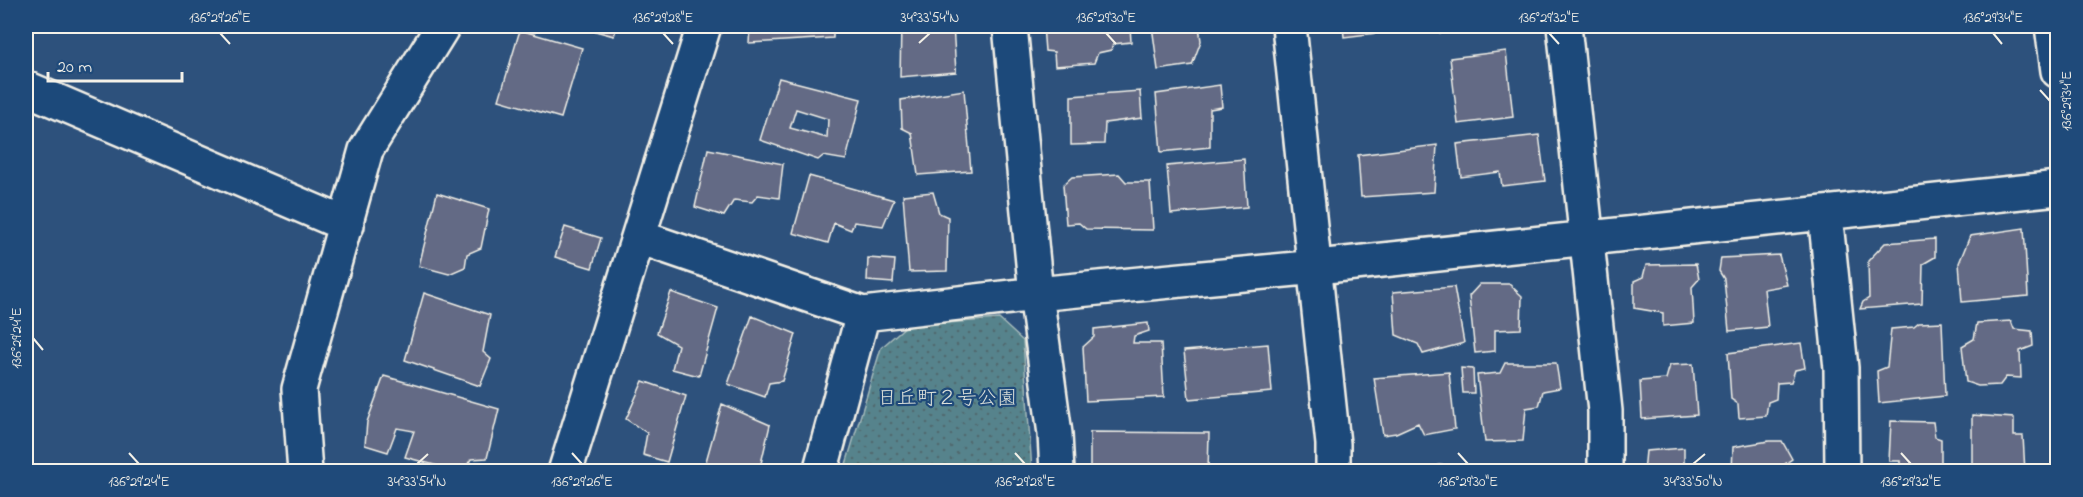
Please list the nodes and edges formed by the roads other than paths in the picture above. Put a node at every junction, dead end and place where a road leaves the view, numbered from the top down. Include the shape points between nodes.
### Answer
1 (443, 26) edge
2 (704, 26) edge
3 (1010, 26) edge
4 (1289, 26) edge
5 (1564, 26) edge
6 (2052, 26) edge
7 (2058, 71) edge
8 (26, 88) edge
9 (2058, 189) edge
10 (1825, 213) junction
11 (347, 225) junction
12 (639, 237) junction
13 (1586, 238) junction
14 (1317, 267) junction
15 (1036, 294) junction
16 (863, 314) junction
17 (305, 471) edge
18 (565, 471) edge
19 (820, 471) edge
20 (1057, 471) edge
21 (1333, 471) edge
22 (1605, 471) edge
23 (1842, 471) edge

1 - 11 street via 366,150
2 - 12 street
3 - 15 street
4 - 14 street
5 - 13 street
6 - 7 street
8 - 11 street
9 - 10 street
10 - 13 street
10 - 23 street via 1841,368
11 - 17 street via 299,388
12 - 16 street
12 - 18 street
13 - 14 street
13 - 22 street via 1605,411
14 - 15 street
14 - 21 street
15 - 16 street
15 - 20 street
16 - 19 street

